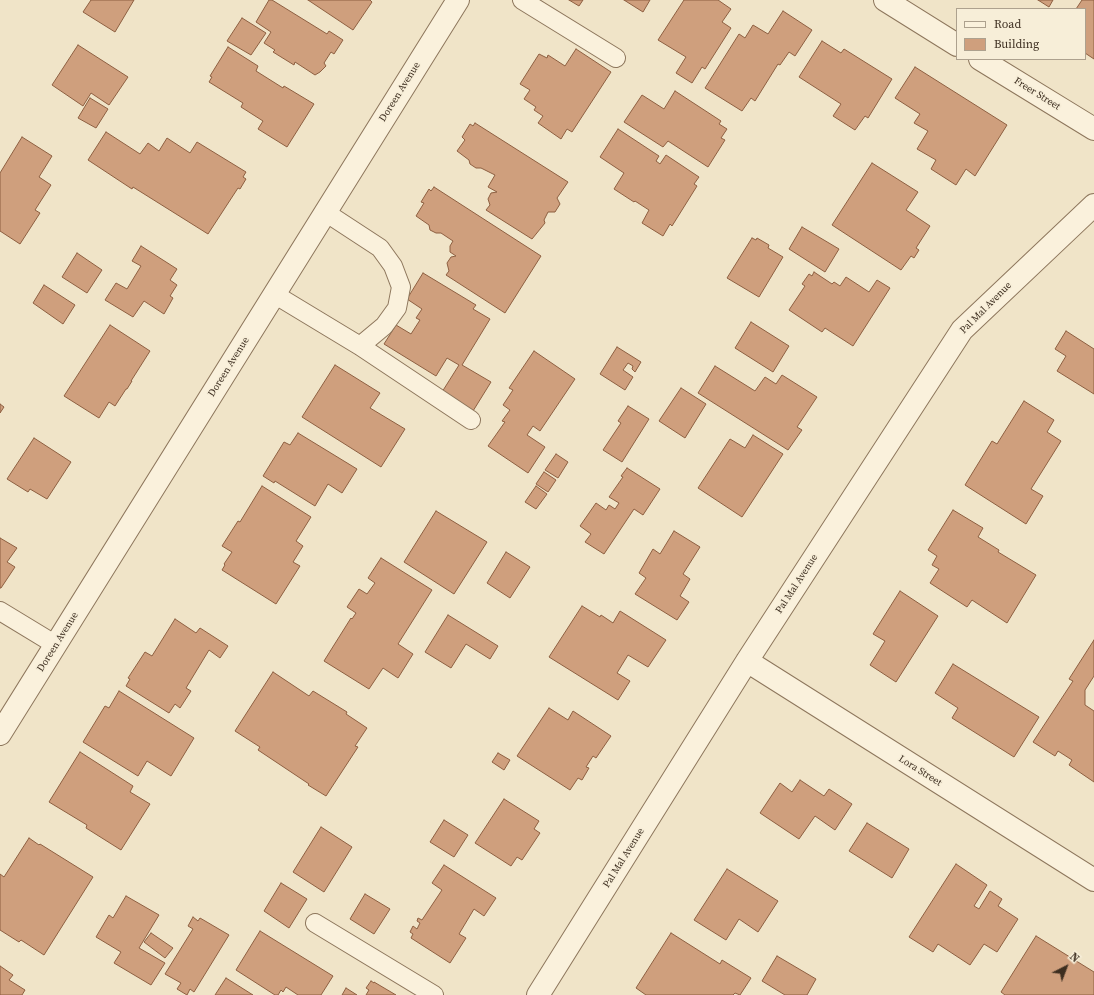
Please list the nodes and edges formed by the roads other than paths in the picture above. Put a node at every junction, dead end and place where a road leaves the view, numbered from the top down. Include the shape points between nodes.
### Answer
1 (458, 0) edge
2 (522, 0) edge
3 (899, 4) edge
4 (956, 44) edge
5 (616, 58) dead end
6 (982, 60) edge
7 (1094, 129) edge
8 (1094, 204) edge
9 (325, 212) junction
10 (274, 294) junction
11 (360, 346) junction
12 (471, 420) dead end
13 (0, 611) edge
14 (56, 645) junction
15 (747, 661) junction
16 (0, 734) edge
17 (1094, 880) edge
18 (315, 923) dead end
19 (434, 995) edge
20 (538, 995) edge

1 - 9 street, Doreen Avenue
2 - 5 lane
3 - 4 street
6 - 7 street, Freer Street
8 - 15 street, Pal Mal Avenue via 962,330
9 - 10 street, Doreen Avenue
9 - 11 lane via 380,248 393,266 401,288 397,308 384,326
10 - 11 lane
10 - 14 street, Doreen Avenue
11 - 12 lane
13 - 14 lane
14 - 16 street, Doreen Avenue
15 - 17 street, Lora Street
15 - 20 street, Pal Mal Avenue
18 - 19 lane

